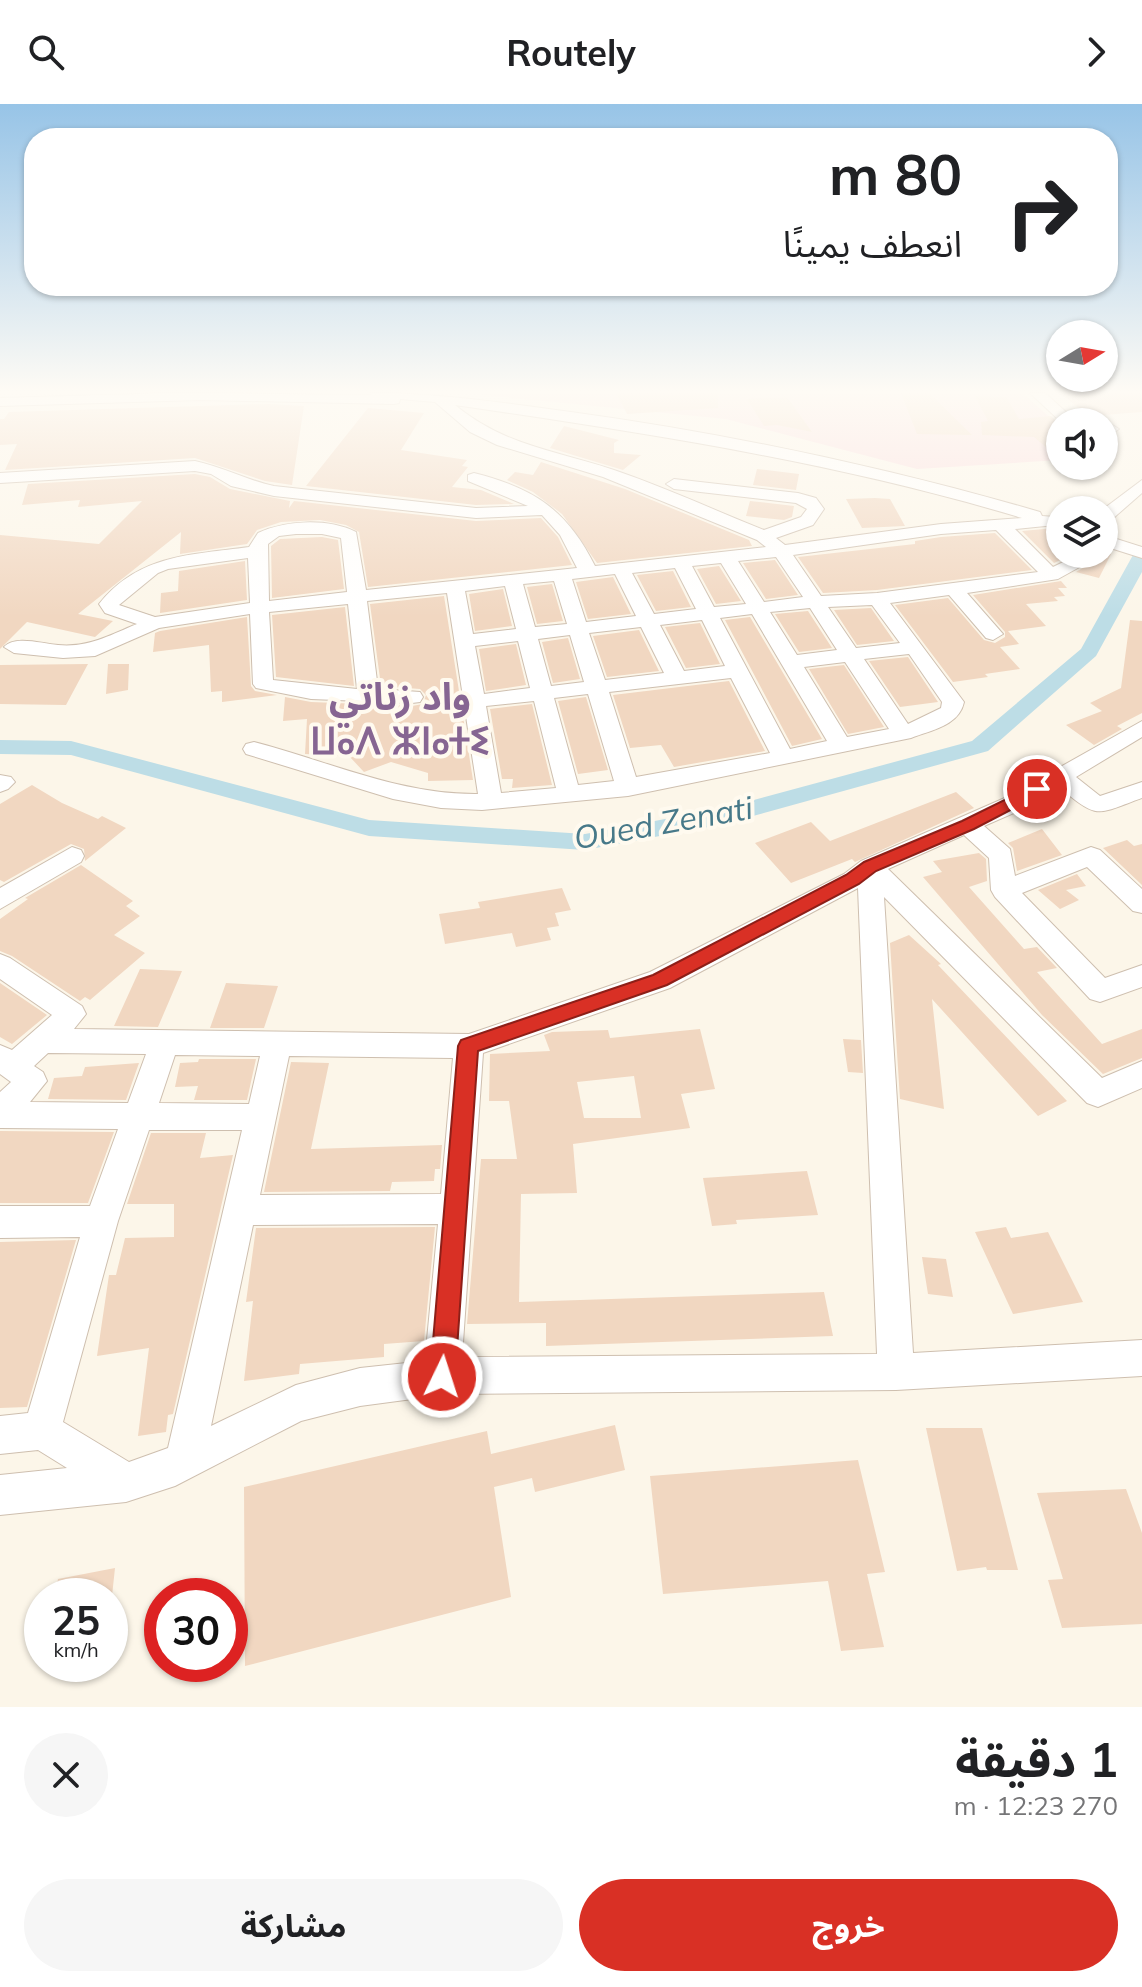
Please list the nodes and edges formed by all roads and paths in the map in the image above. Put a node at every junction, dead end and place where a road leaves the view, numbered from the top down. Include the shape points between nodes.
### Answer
1 (166, 468) edge
2 (204, 468) edge
3 (588, 468) edge
4 (843, 468) edge
5 (0, 478) edge
6 (474, 478) dead end
7 (674, 484) dead end
8 (1142, 485) edge
9 (737, 491) junction
10 (1118, 505) edge
11 (935, 507) junction
12 (548, 510) junction
13 (728, 522) junction
14 (1046, 522) edge
15 (1046, 523) edge
16 (1000, 524) junction
17 (763, 536) junction
18 (1118, 548) edge
19 (257, 551) junction
20 (781, 551) junction
21 (1142, 553) edge
22 (727, 557) junction
23 (681, 562) junction
24 (621, 568) junction
25 (1064, 568) edge
26 (588, 571) junction
27 (561, 574) junction
28 (1051, 575) junction
29 (512, 579) junction
30 (455, 585) junction
31 (954, 589) junction
32 (359, 595) junction
33 (877, 599) junction
34 (815, 602) junction
35 (258, 606) junction
36 (758, 608) junction
37 (708, 614) junction
38 (648, 621) junction
39 (154, 623) junction
40 (577, 629) junction
41 (527, 634) junction
42 (993, 634) dead end
43 (466, 641) junction
44 (14, 647) dead end
45 (914, 647) junction
46 (851, 655) junction
47 (791, 662) junction
48 (738, 671) junction
49 (677, 678) junction
50 (596, 687) junction
51 (542, 693) junction
52 (368, 694) junction
53 (412, 697) dead end
54 (475, 701) junction
55 (1142, 728) edge
56 (903, 733) junction
57 (841, 745) junction
58 (254, 749) dead end
59 (783, 757) junction
60 (1060, 776) junction
61 (628, 788) junction
62 (569, 794) junction
63 (1138, 796) edge
64 (491, 801) junction
65 (968, 825) junction
66 (72, 856) dead end
67 (870, 867) junction
68 (1004, 890) junction
69 (0, 900) edge
70 (1142, 904) edge
71 (0, 965) edge
72 (1142, 976) edge
73 (42, 1041) junction
74 (165, 1042) junction
75 (277, 1044) junction
76 (469, 1046) junction
77 (6, 1062) edge
78 (1142, 1074) edge
79 (0, 1113) edge
80 (138, 1117) junction
81 (261, 1117) junction
82 (456, 1209) junction
83 (240, 1210) junction
84 (101, 1221) junction
85 (0, 1222) edge
86 (1142, 1358) edge
87 (896, 1372) junction
88 (442, 1377) junction
89 (42, 1431) junction
90 (0, 1435) edge
91 (185, 1459) junction
92 (126, 1482) junction
93 (0, 1495) edge

1 - 5 street
2 - 12 street via 237,483 274,491 476,513
3 - 13 street
4 - 11 street
6 - 12 street
7 - 9 street
8 - 10 street
9 - 13 street
9 - 17 street via 798,498 816,509 807,521
11 - 14 street
11 - 16 street
11 - 20 street
12 - 26 street via 564,524
13 - 17 street
15 - 16 street
16 - 28 street
17 - 20 street
18 - 21 street
19 - 32 street via 266,535 277,531 344,530 350,536
19 - 35 street
19 - 39 street via 164,564 109,604
20 - 22 street
20 - 34 street
22 - 23 street
22 - 36 street
23 - 24 street
23 - 37 street
24 - 26 street
24 - 38 street
25 - 28 street
26 - 27 street
27 - 29 street
27 - 40 street
28 - 31 street
29 - 30 street
29 - 41 street
30 - 32 street
30 - 43 street
31 - 33 street
31 - 42 street
32 - 35 street
32 - 52 street
33 - 34 street
33 - 45 street
34 - 36 street
34 - 46 street
35 - 39 street
35 - 52 street via 263,684
36 - 37 street
36 - 47 street
37 - 38 street
37 - 48 street
38 - 40 street
38 - 49 street
39 - 44 street via 95,650
40 - 41 street
40 - 50 street
41 - 43 street
41 - 51 street
43 - 54 street
45 - 46 street
45 - 56 street via 953,702 940,719
46 - 47 street
46 - 56 street
47 - 57 street
48 - 49 street
48 - 59 street
49 - 50 street
50 - 51 street
50 - 61 street
51 - 54 street
51 - 62 street
52 - 53 street
54 - 64 street
55 - 60 street
56 - 57 street
57 - 59 street
58 - 64 street via 365,786 443,801
59 - 61 street
60 - 63 street via 1097,806
60 - 65 street
61 - 62 street
62 - 64 street
65 - 67 street
65 - 68 street via 1001,855
66 - 69 street
67 - 76 street via 660,980
67 - 78 street via 1098,1094
67 - 87 street
68 - 70 street via 1091,856
68 - 72 street via 1100,991
71 - 73 street via 72,1014
73 - 74 street
73 - 77 street
74 - 75 street
74 - 80 street
75 - 76 street
75 - 81 street
76 - 82 street
77 - 79 street via 32,1081
79 - 80 street
80 - 81 street
80 - 84 street
81 - 83 street
82 - 83 street
82 - 88 street
83 - 91 street
84 - 85 street
84 - 89 street
86 - 87 street
87 - 88 street
88 - 91 street via 360,1387 296,1404
89 - 90 street
89 - 92 street
91 - 92 street
92 - 93 street

